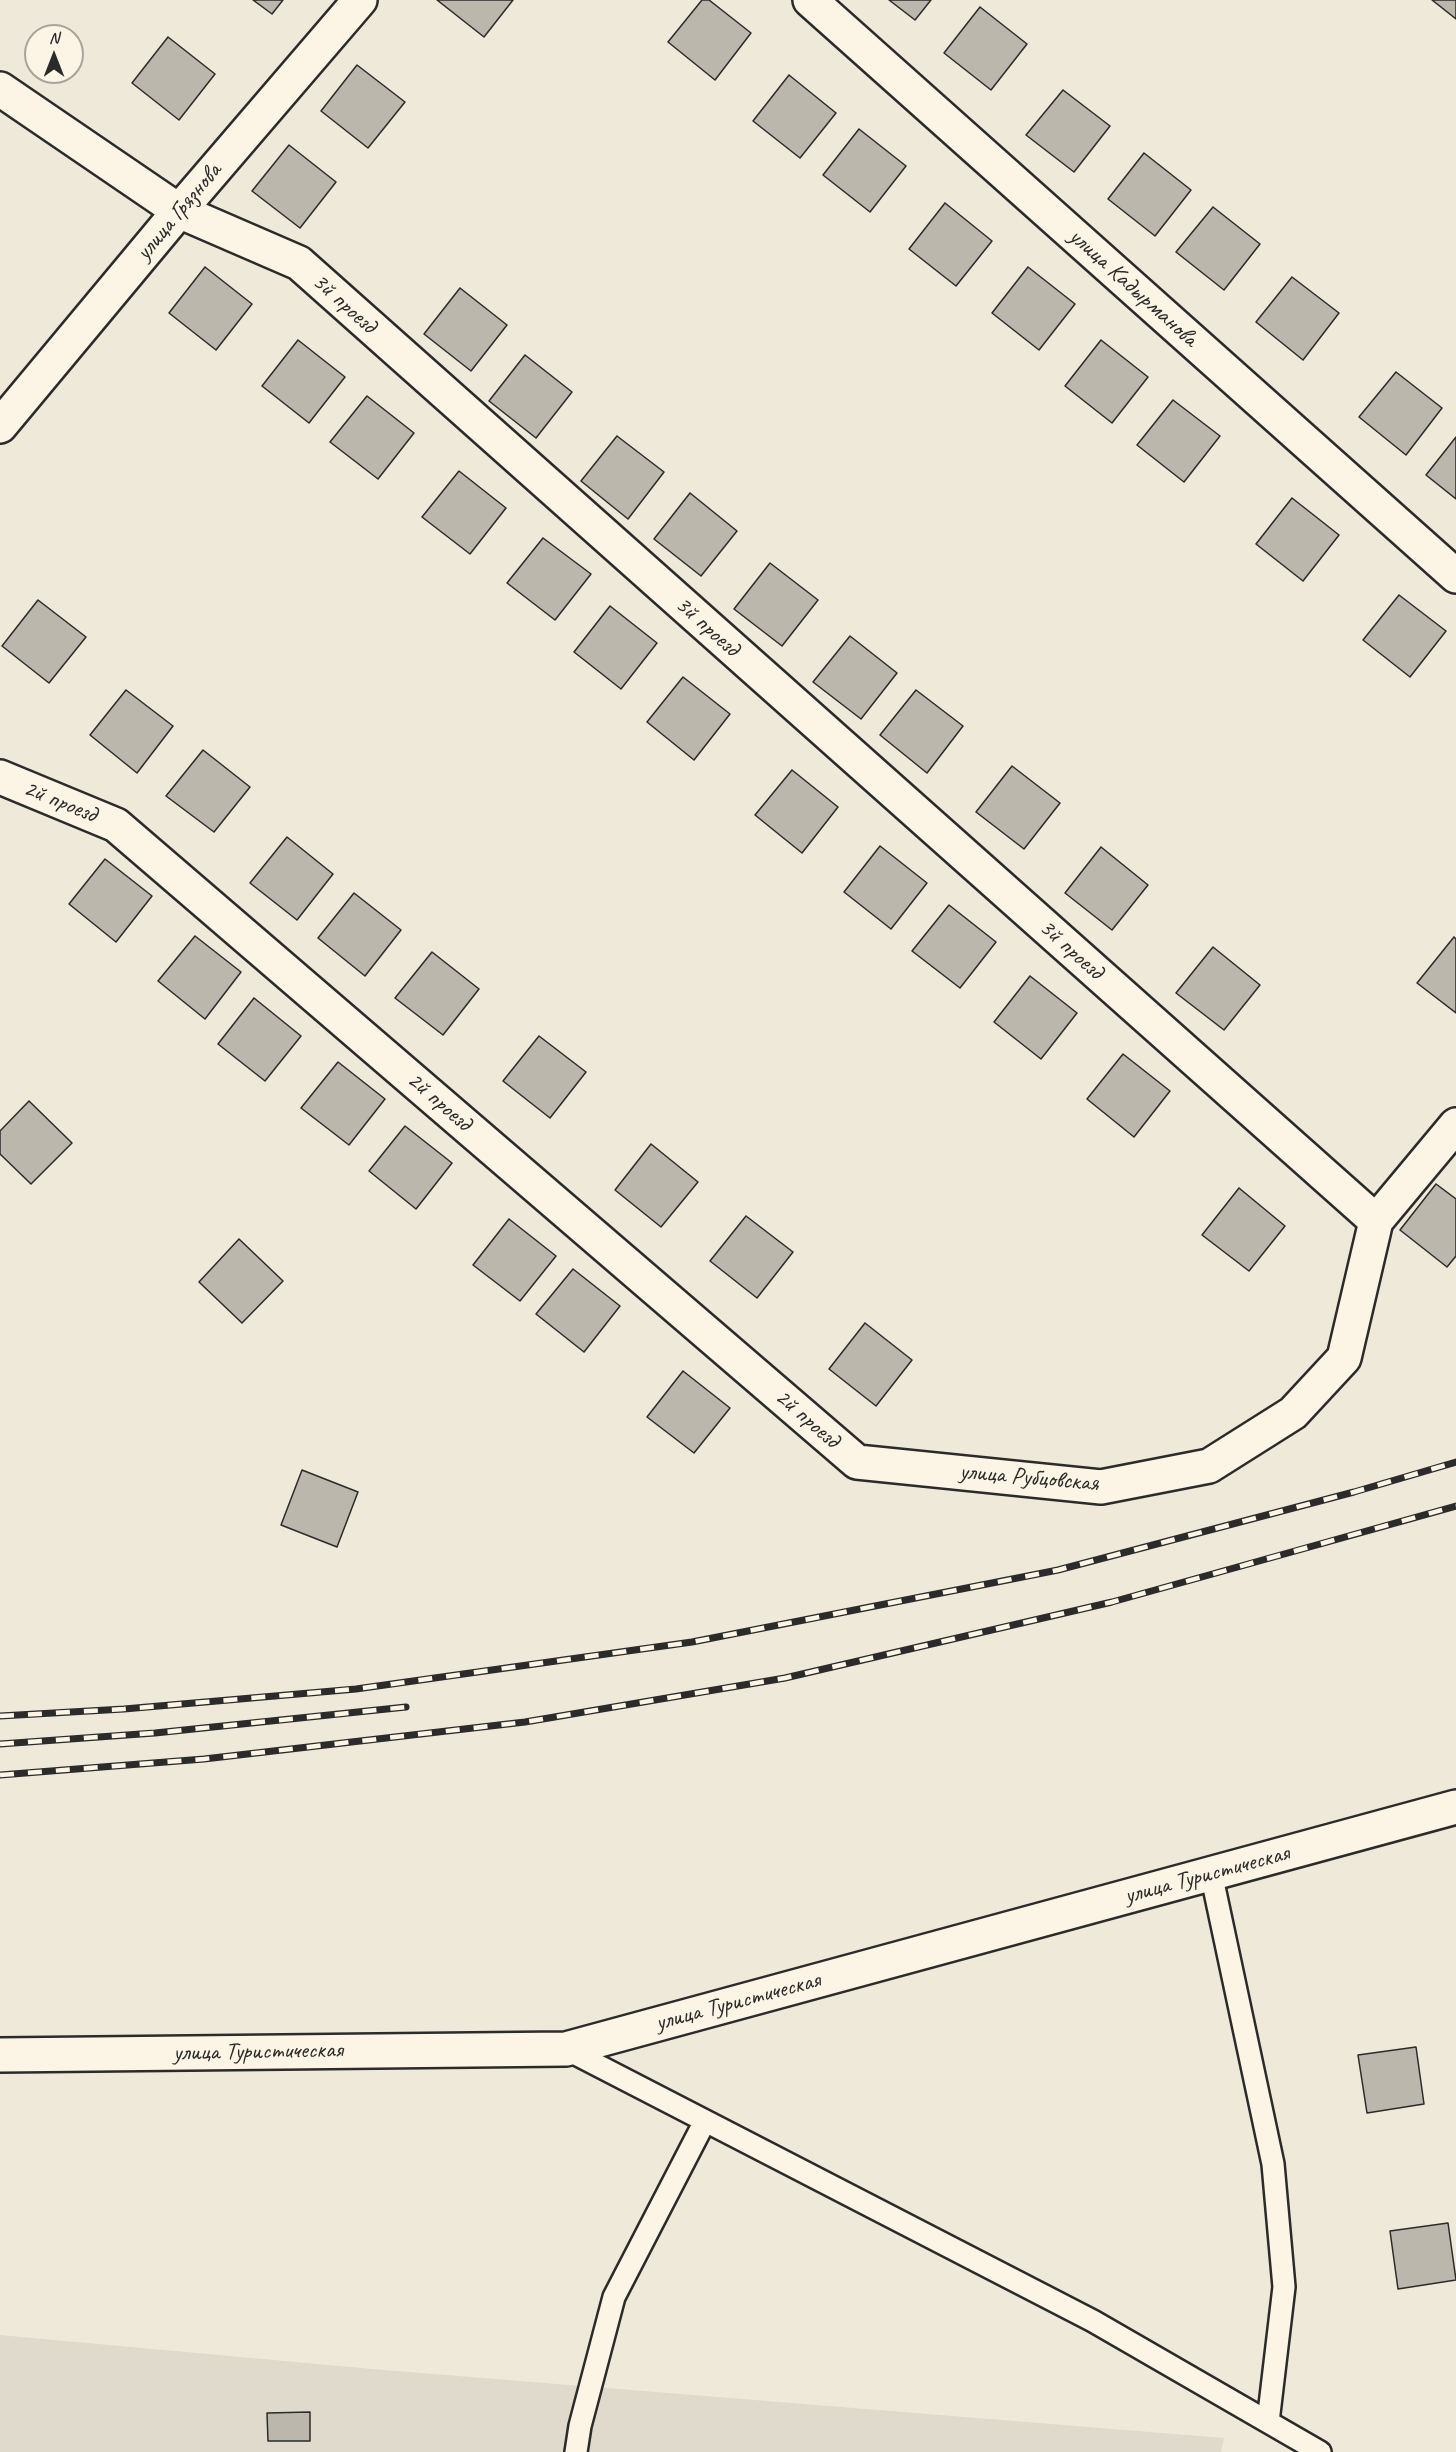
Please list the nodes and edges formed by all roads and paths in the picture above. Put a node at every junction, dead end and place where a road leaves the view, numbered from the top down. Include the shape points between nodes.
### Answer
1 (360, 0) edge
2 (810, 0) edge
3 (0, 88) edge
4 (179, 211) junction
5 (0, 426) edge
6 (1456, 576) edge
7 (0, 777) edge
8 (1456, 1125) edge
9 (1376, 1221) junction
10 (857, 1462) joint
11 (1456, 1807) edge
12 (1211, 1873) junction
13 (566, 2049) junction
14 (0, 2055) edge
15 (705, 2121) junction
16 (1269, 2422) junction
17 (576, 2452) edge
18 (1320, 2452) edge

1 - 4 street, улица Грязнова
2 - 6 street, улица Кадырманова
3 - 4 street, 3й проезд
4 - 5 street, улица Грязнова
4 - 9 street, 3й проезд via 299,263
7 - 10 street, 2й проезд via 116,825
8 - 9 street
9 - 10 street, улица Рубцовская via 1344,1358 1293,1413 1209,1466 1101,1487
11 - 12 street, улица Туристическая
12 - 13 street, улица Туристическая
12 - 16 lane via 1273,2164 1284,2287
13 - 14 street, улица Туристическая
13 - 15 lane
15 - 16 lane via 1093,2321
15 - 17 lane via 614,2297
16 - 18 lane

